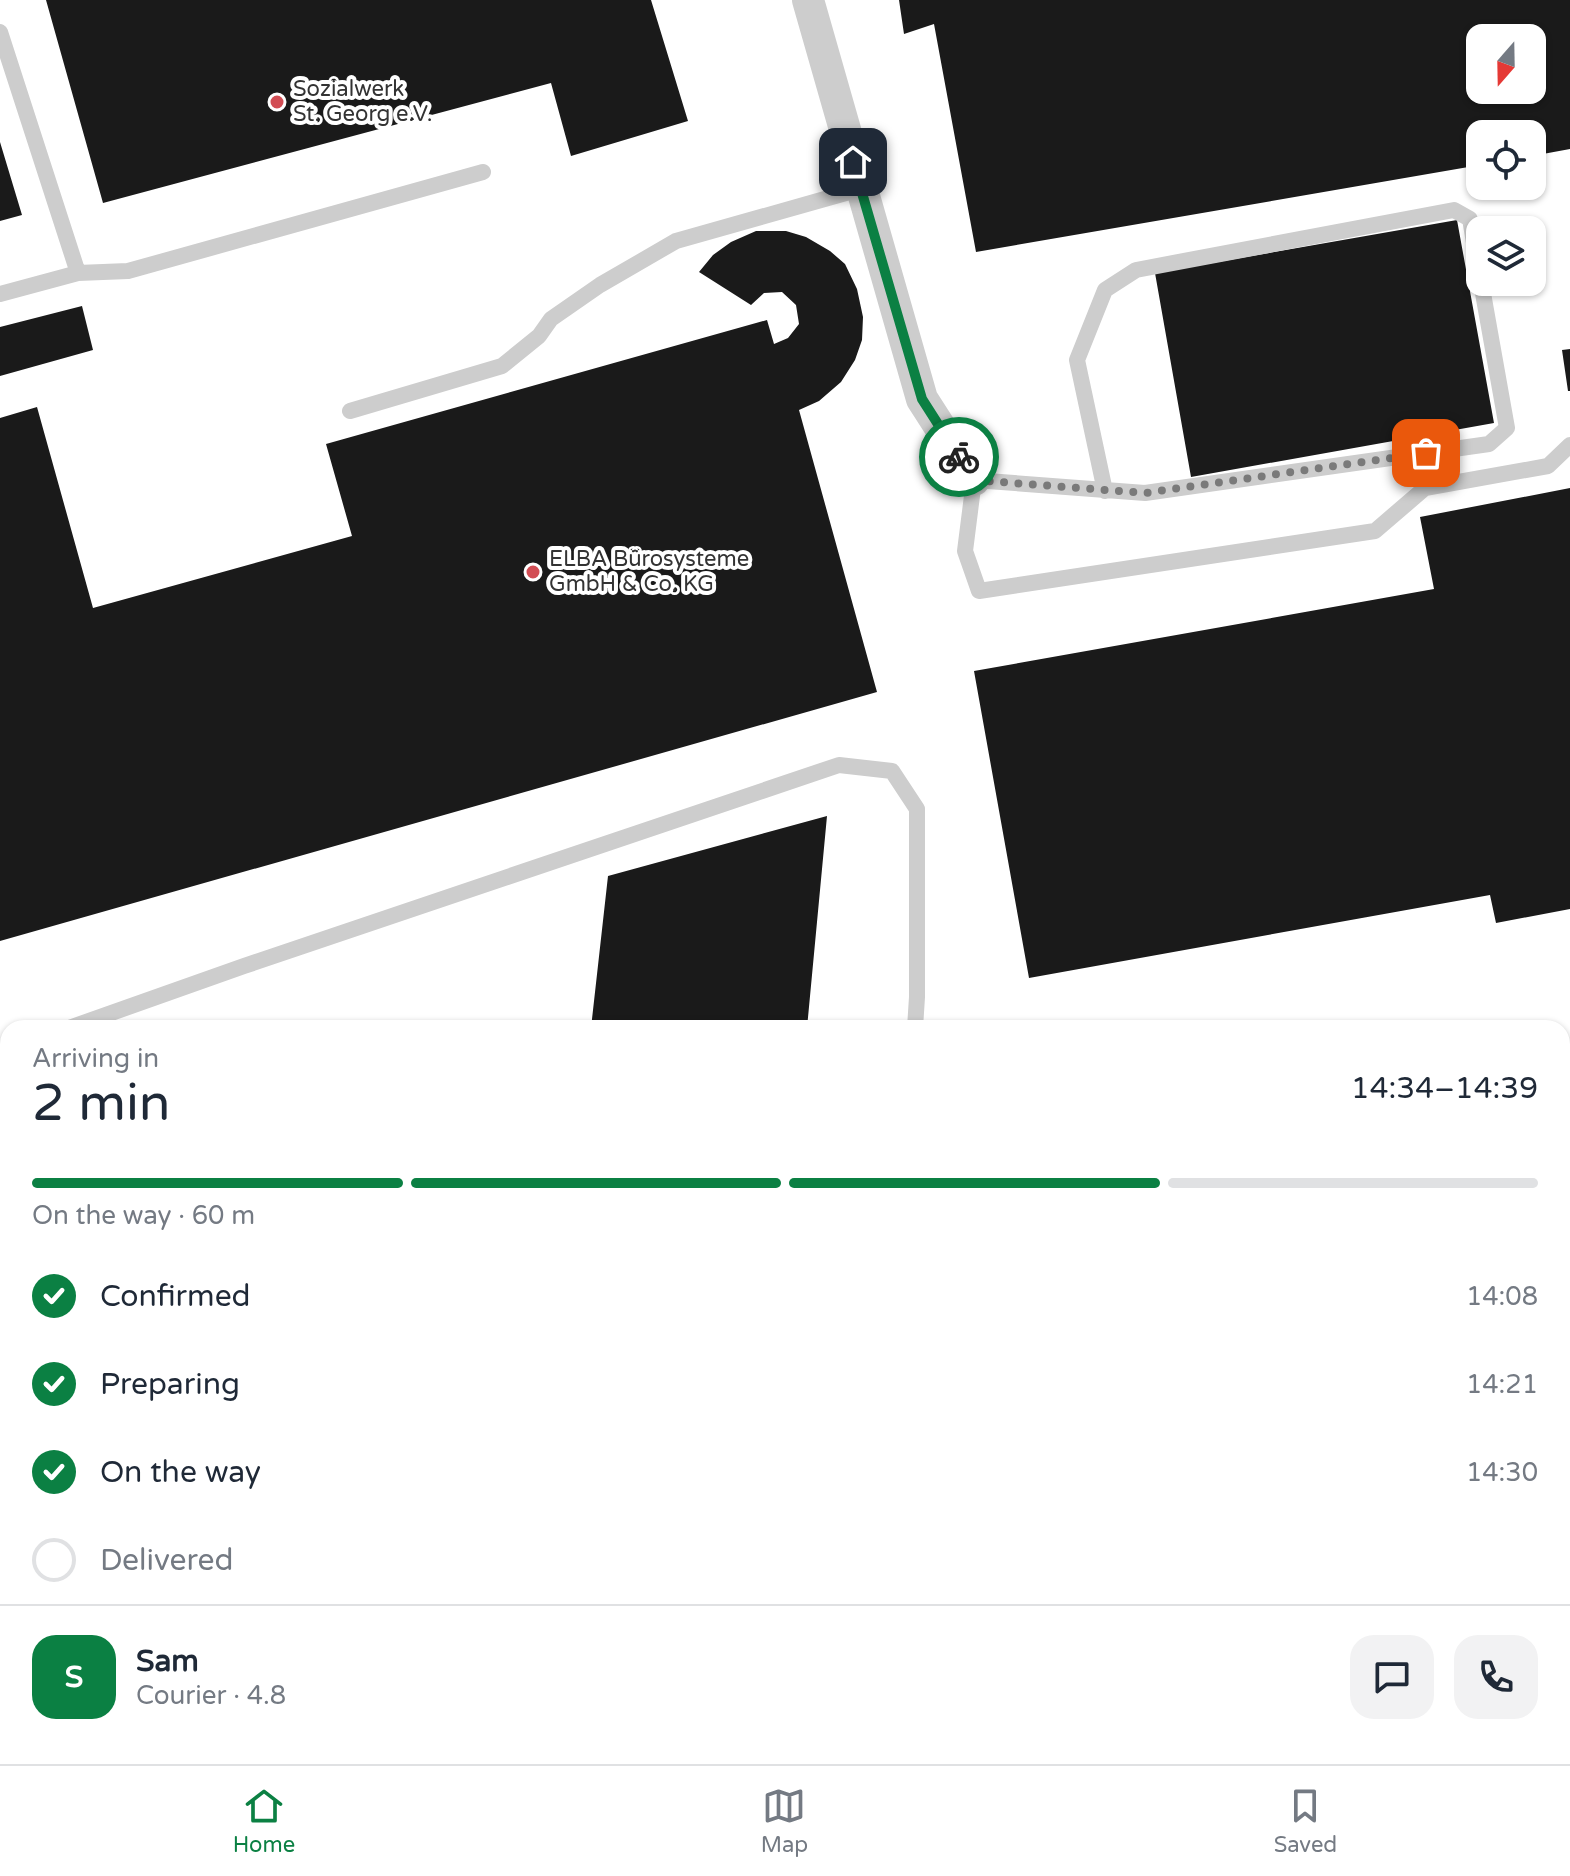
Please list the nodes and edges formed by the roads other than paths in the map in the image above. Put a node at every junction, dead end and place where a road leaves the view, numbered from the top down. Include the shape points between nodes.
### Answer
1 (808, 0) edge
2 (0, 32) edge
3 (483, 172) dead end
4 (860, 189) junction
5 (1466, 217) edge
6 (78, 273) junction
7 (0, 294) edge
8 (1483, 296) edge
9 (350, 411) dead end
10 (1570, 445) edge
11 (974, 480) junction
12 (1105, 491) junction
13 (92, 1020) edge
14 (916, 1020) edge

1 - 4 street
2 - 6 lane
3 - 6 lane via 128,271
4 - 9 lane via 676,241 551,319 502,366
4 - 11 street via 922,399
5 - 12 lane via 1454,210 1136,270 1105,290 1077,360
6 - 7 lane
8 - 12 lane via 1507,428 1489,444 1145,493
10 - 11 lane via 1548,466 1425,488 1375,531 979,591 965,551
11 - 12 lane
13 - 14 lane via 839,765 892,771 917,809

